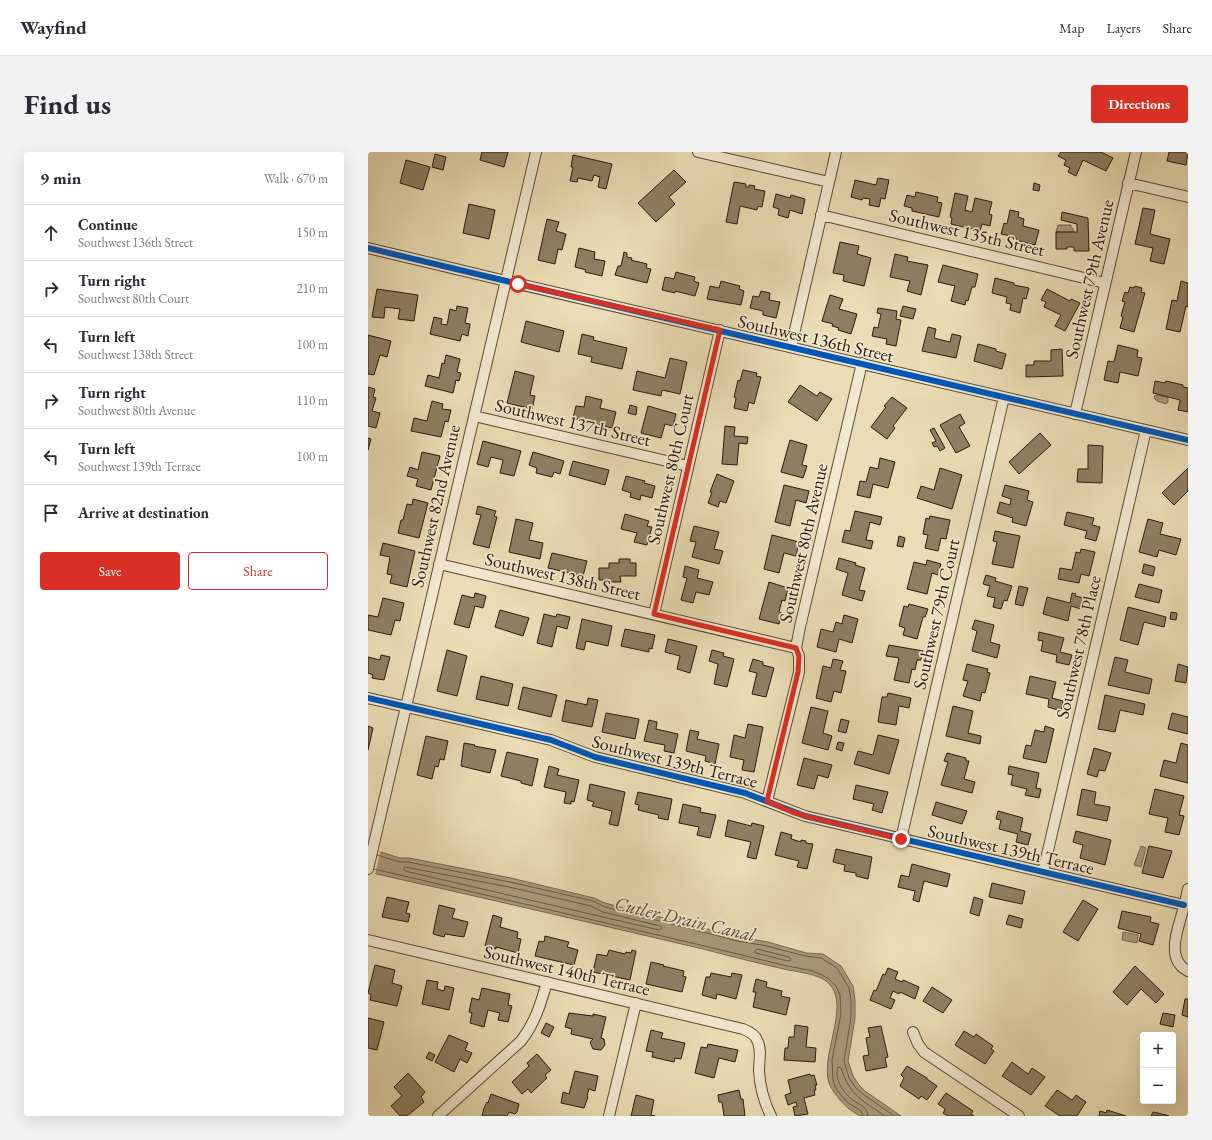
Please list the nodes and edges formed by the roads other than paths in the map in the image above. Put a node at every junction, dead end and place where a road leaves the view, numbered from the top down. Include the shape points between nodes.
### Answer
1 (536, 152) edge
2 (698, 152) edge
3 (836, 152) edge
4 (1136, 152) edge
5 (829, 182) junction
6 (1128, 183) junction
7 (1188, 197) edge
8 (821, 215) junction
9 (368, 248) edge
10 (506, 281) junction
11 (1105, 283) junction
12 (720, 330) junction
13 (790, 347) junction
14 (862, 363) junction
15 (1004, 397) junction
16 (1074, 414) junction
17 (474, 416) junction
18 (1146, 430) junction
19 (1188, 440) edge
20 (688, 466) junction
21 (439, 564) junction
22 (654, 614) junction
23 (796, 648) junction
24 (368, 698) edge
25 (406, 707) junction
26 (767, 801) junction
27 (901, 839) junction
28 (368, 869) edge
29 (1043, 872) junction
30 (1188, 889) edge
31 (1184, 905) junction
32 (368, 940) edge
33 (1184, 969) edge
34 (547, 982) junction
35 (636, 1003) junction
36 (913, 1032) dead end
37 (438, 1116) edge
38 (609, 1116) edge
39 (771, 1116) edge
40 (1019, 1116) edge

1 - 10 street, Southwest 82nd Avenue
2 - 5 street
3 - 5 street
4 - 6 street, Southwest 79th Avenue
5 - 8 street
6 - 7 street
6 - 11 street, Southwest 79th Avenue
8 - 11 street, Southwest 135th Street
8 - 13 street
9 - 10 street, Southwest 136th Street
10 - 12 street, Southwest 136th Street
10 - 17 street, Southwest 82nd Avenue
11 - 16 street, Southwest 79th Avenue
12 - 13 street, Southwest 136th Street
12 - 20 street, Southwest 80th Court
13 - 14 street, Southwest 136th Street
14 - 15 street, Southwest 136th Street
14 - 23 street, Southwest 80th Avenue
15 - 16 street, Southwest 136th Street
15 - 27 street, Southwest 79th Court
16 - 18 street, Southwest 136th Street
17 - 20 street, Southwest 137th Street
17 - 21 street, Southwest 82nd Avenue
18 - 19 street, Southwest 136th Street
18 - 29 street, Southwest 78th Place
20 - 22 street, Southwest 80th Court
21 - 22 street, Southwest 138th Street
21 - 25 street, Southwest 82nd Avenue
22 - 23 street, Southwest 138th Street
23 - 26 street, Southwest 80th Avenue via 799,656 798,672
24 - 25 street, Southwest 139th Terrace
25 - 26 street, Southwest 139th Terrace via 551,740 595,757 745,793
25 - 28 street, Southwest 82nd Avenue
26 - 27 street, Southwest 139th Terrace via 805,816
27 - 29 street, Southwest 139th Terrace
29 - 31 street, Southwest 139th Terrace
30 - 31 street
31 - 33 street via 1175,944 1176,957
32 - 34 street, Southwest 140th Terrace
34 - 35 street, Southwest 140th Terrace
34 - 37 street via 537,1013 521,1041
35 - 38 street
35 - 39 street, Southwest 140th Terrace via 738,1027 756,1037 762,1091
36 - 40 street via 924,1052

